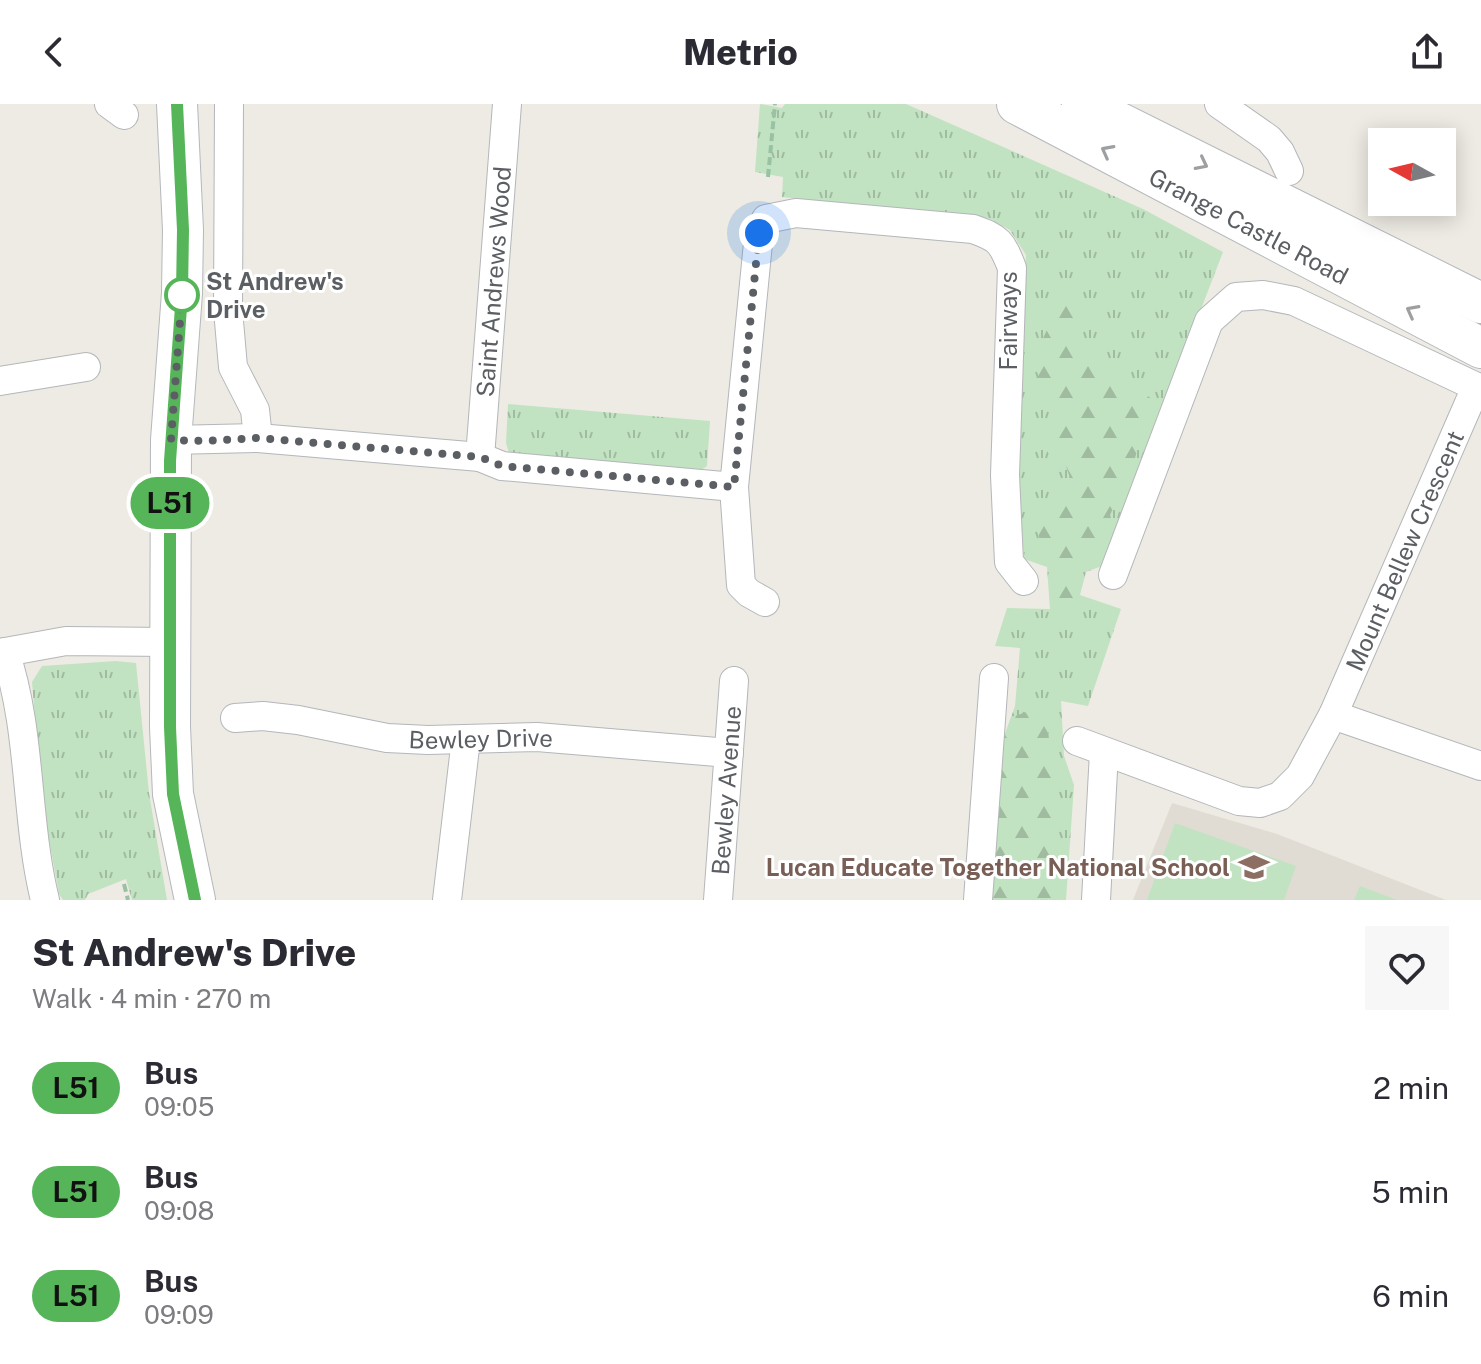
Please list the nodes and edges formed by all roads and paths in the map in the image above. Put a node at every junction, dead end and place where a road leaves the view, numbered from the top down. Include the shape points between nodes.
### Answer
1 (177, 104) edge
2 (229, 104) edge
3 (507, 104) edge
4 (775, 104) edge
5 (1017, 104) edge
6 (1082, 104) edge
7 (1219, 104) edge
8 (131, 108) edge
9 (1289, 171) dead end
10 (768, 177) dead end
11 (182, 282) junction
12 (1481, 303) edge
13 (1481, 348) edge
14 (86, 367) dead end
15 (0, 381) edge
16 (1479, 388) edge
17 (258, 438) junction
18 (171, 440) junction
19 (480, 457) junction
20 (734, 487) junction
21 (1113, 575) dead end
22 (1024, 581) dead end
23 (765, 602) dead end
24 (168, 642) junction
25 (2, 653) edge
26 (994, 678) dead end
27 (734, 681) dead end
28 (1333, 715) junction
29 (235, 718) dead end
30 (466, 739) junction
31 (1077, 741) dead end
32 (1104, 752) junction
33 (729, 753) junction
34 (1481, 766) edge
35 (124, 884) dead end
36 (45, 900) edge
37 (128, 900) edge
38 (195, 900) edge
39 (447, 900) edge
40 (718, 900) edge
41 (978, 900) edge
42 (1096, 900) edge

1 - 11 street
2 - 17 street via 228,310 233,367 255,410
3 - 19 street, Saint Andrews Wood
4 - 10 path
13 -> 5 street, Grange Castle Road
6 -> 12 street, Grange Castle Road
7 - 9 street via 1269,139
8 - 11 street via 161,162
11 - 18 street
14 - 15 street
16 - 21 street, Mount Bellew Crescent via 1294,301 1236,297 1209,321
16 - 28 street, Mount Bellew Crescent
17 - 18 street
17 - 19 street
18 - 24 street
19 - 20 street via 502,466
20 - 22 street, Fairways via 759,233 766,219 796,213 992,235 1003,244 1012,268 1005,475 1009,562
20 - 23 street via 741,585
24 - 25 street via 66,641
24 - 38 street via 173,794
25 - 36 street via 17,686
26 - 41 street
27 - 33 street, Bewley Avenue
28 - 32 street, Mount Bellew Crescent via 1300,776 1280,796 1260,803 1239,801
28 - 34 street
29 - 30 street, Bewley Drive via 288,718 379,738
30 - 33 street, Bewley Drive via 537,737
30 - 39 street
31 - 32 street
32 - 42 street
33 - 40 street, Bewley Avenue
35 - 37 path

